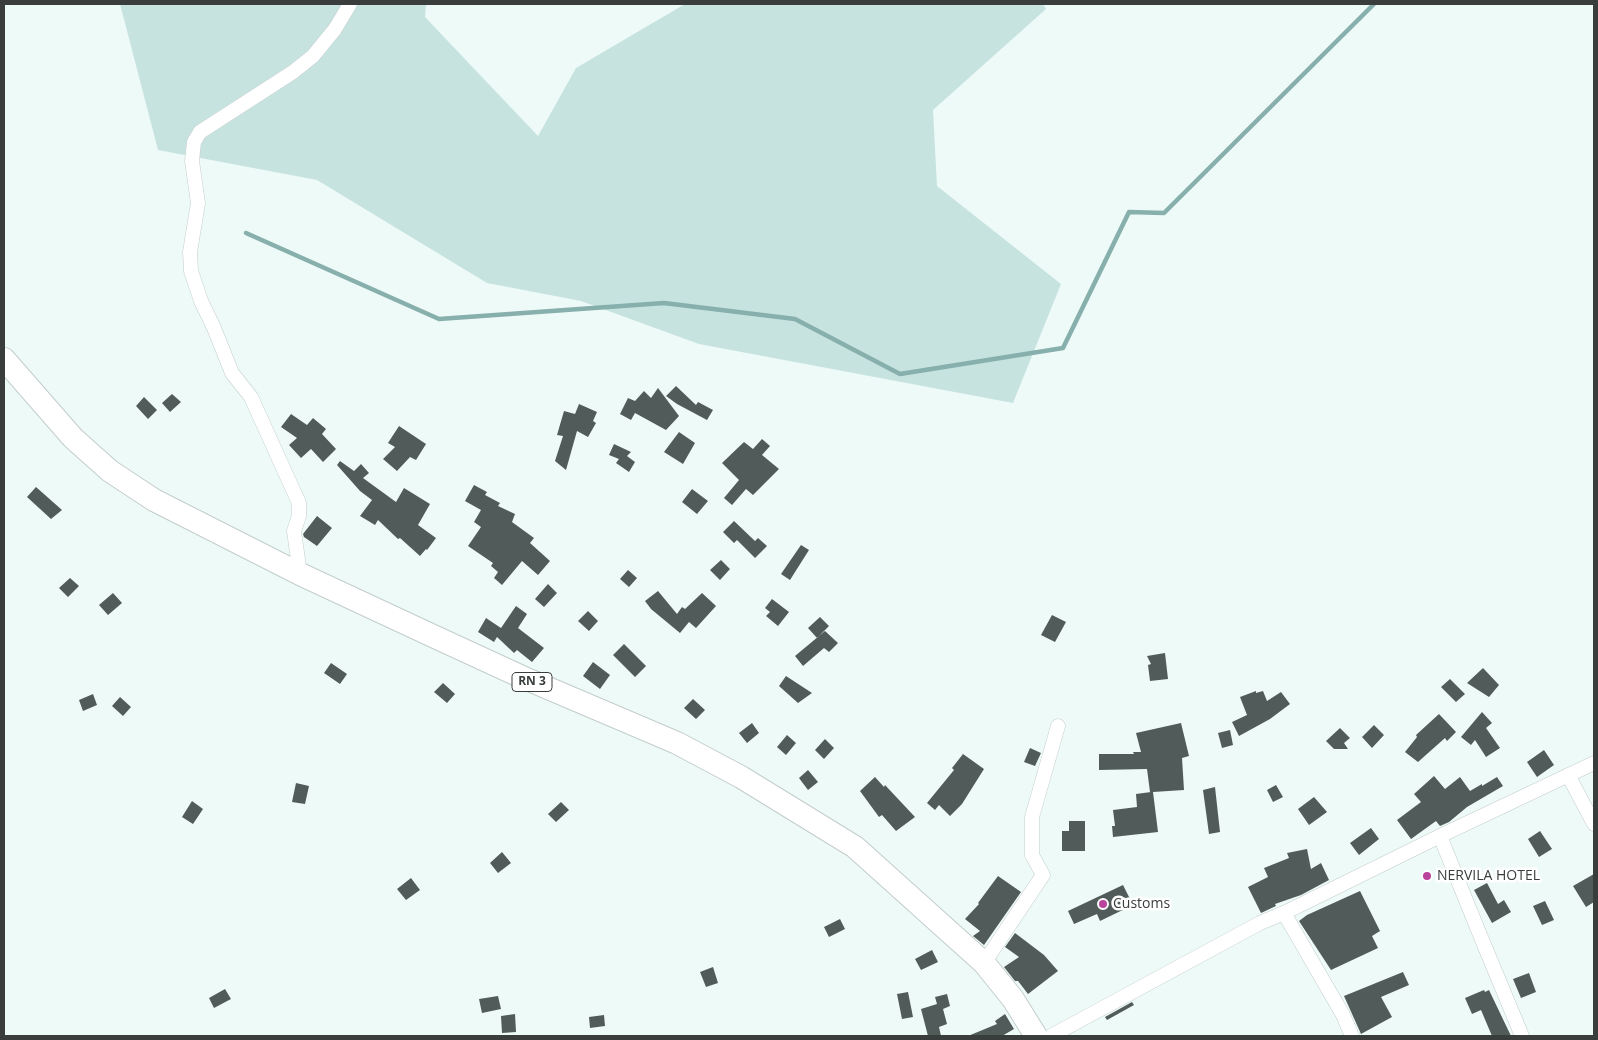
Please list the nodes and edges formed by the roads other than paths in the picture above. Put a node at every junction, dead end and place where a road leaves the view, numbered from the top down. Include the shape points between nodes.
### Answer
1 (350, 4) edge
2 (4, 359) edge
3 (300, 574) junction
4 (1058, 726) dead end
5 (1594, 763) edge
6 (1568, 775) junction
7 (1594, 824) edge
8 (1440, 836) junction
9 (1284, 913) junction
10 (984, 963) junction
11 (1036, 1036) edge
12 (1051, 1036) edge
13 (1352, 1036) edge
14 (1522, 1036) edge

1 - 3 street via 313,56 200,132 194,142 192,161 198,203 190,271 232,373 251,397 300,503 294,531
2 - 3 highway, RN 3 via 73,438 110,471 154,500
3 - 10 highway, RN 3 via 522,677 677,743 741,776 855,847
4 - 10 street via 1032,817 1032,854 1043,875
5 - 6 street
6 - 7 street
6 - 8 street
8 - 9 street
8 - 14 street
9 - 12 street via 1260,922
9 - 13 street
10 - 11 highway, RN 3 via 1013,999

